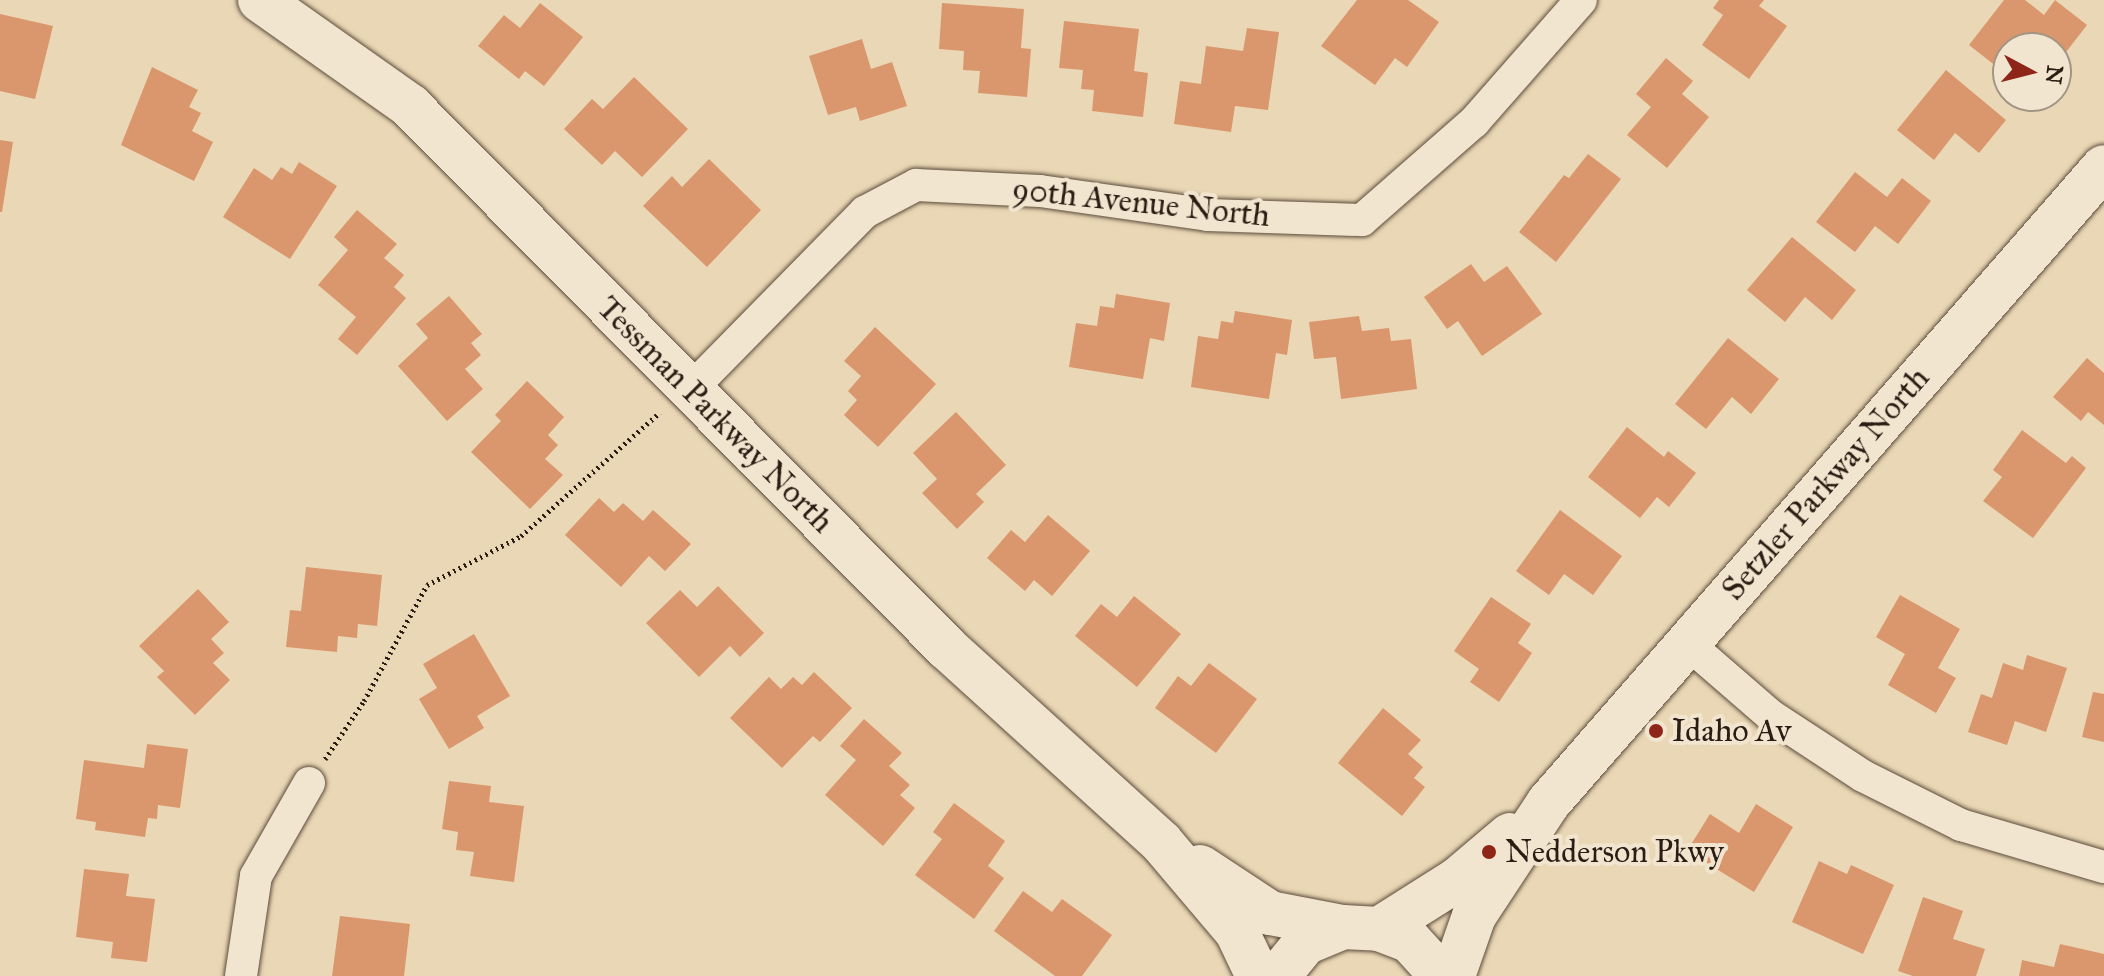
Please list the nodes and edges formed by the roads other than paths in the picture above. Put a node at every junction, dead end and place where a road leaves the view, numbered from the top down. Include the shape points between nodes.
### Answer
1 (260, 0) edge
2 (1581, 0) edge
3 (2104, 167) edge
4 (690, 390) junction
5 (1687, 643) junction
6 (309, 783) road end
7 (1549, 802) junction
8 (1161, 842) junction
9 (2104, 867) edge
10 (1361, 928) junction
11 (241, 976) edge
12 (1258, 976) edge
13 (1278, 976) edge
14 (1442, 976) edge
15 (1453, 976) edge

1 - 4 street, Tessman Parkway North via 410,106
2 - 4 street, 90th Avenue North via 1474,122 1362,220 1208,215 1040,191 916,185 865,212
3 - 5 street, Setzler Parkway North
4 - 8 street, Tessman Parkway North via 947,648
5 - 7 street, Setzler Parkway North
5 - 9 street via 1770,715 1863,776 1961,825
6 - 11 street via 256,876
7 - 10 street, Setzler Parkway North via 1458,879
7 - 15 street, Setzler Parkway North via 1474,916 1459,945
8 - 10 street, Tessman Parkway North via 1270,913
8 - 12 street, Tessman Parkway North via 1237,932
10 - 13 street, Setzler Parkway North via 1305,943
10 - 14 street, Tessman Parkway North via 1410,941

